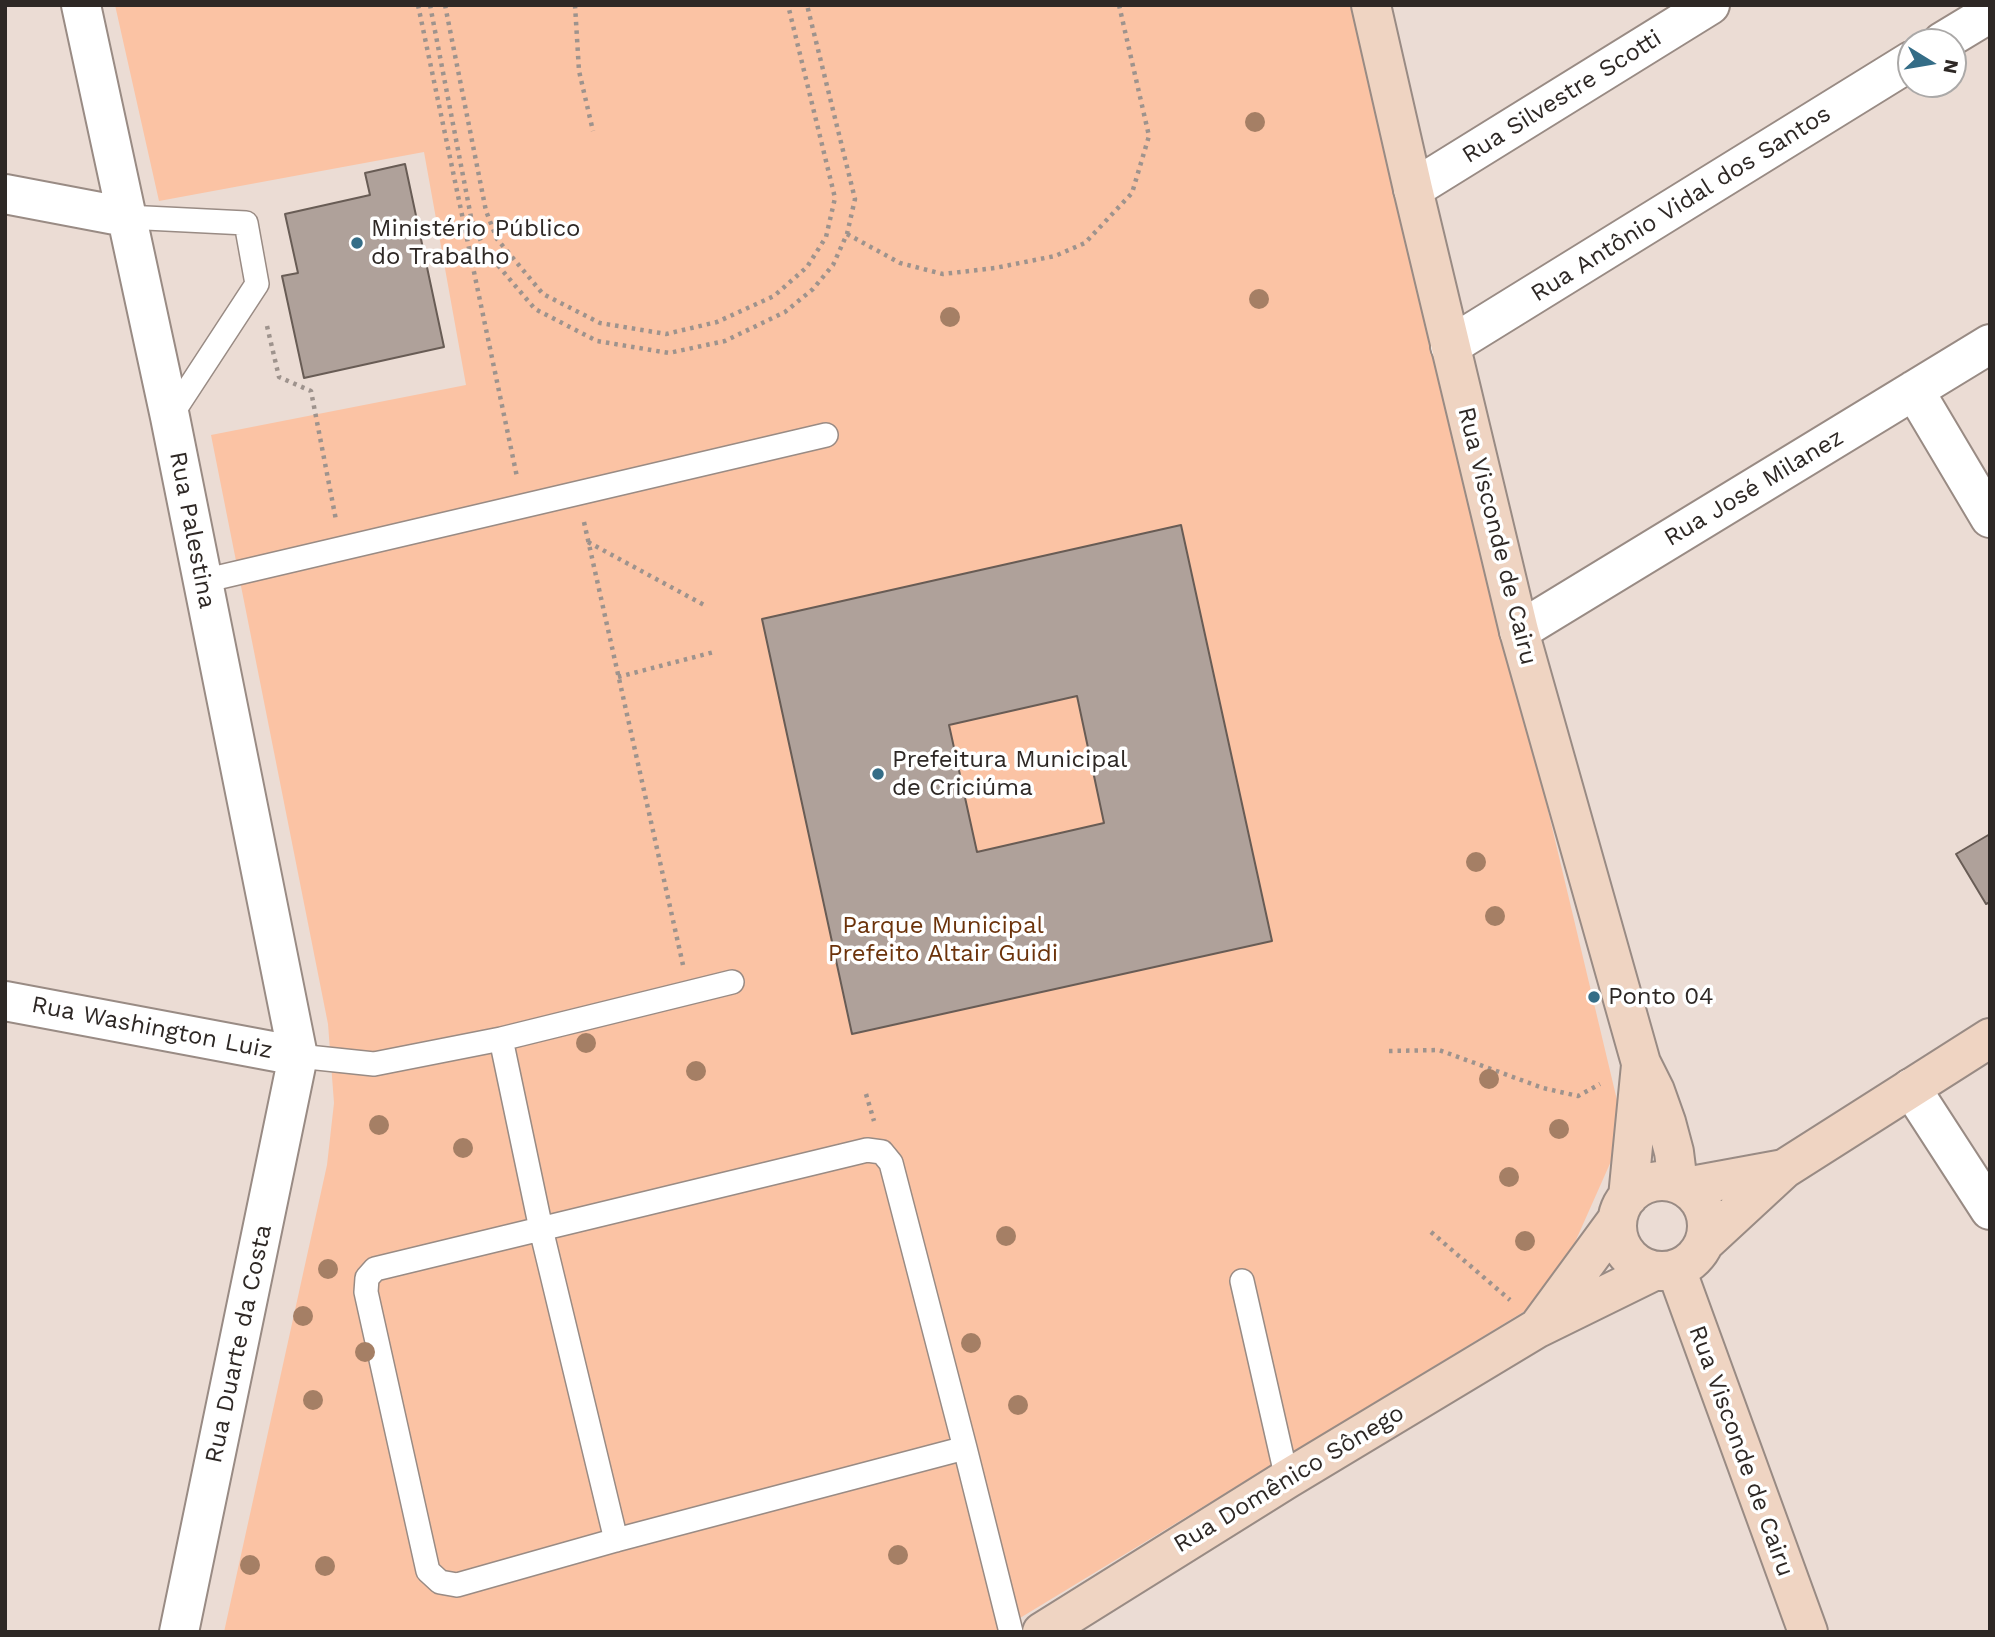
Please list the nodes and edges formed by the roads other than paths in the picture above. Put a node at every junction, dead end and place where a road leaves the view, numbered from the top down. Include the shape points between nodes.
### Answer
1 (81, 5) edge
2 (1371, 5) edge
3 (1710, 5) edge
4 (1990, 13) edge
5 (1965, 28) edge
6 (1897, 70) edge
7 (1413, 189) junction
8 (5, 194) edge
9 (126, 217) junction
10 (1990, 344) edge
11 (1450, 346) junction
12 (1914, 390) junction
13 (170, 417) junction
14 (827, 435) dead end
15 (1990, 518) edge
16 (203, 581) junction
17 (1519, 631) junction
18 (732, 982) dead end
19 (5, 1001) edge
20 (1990, 1038) edge
21 (501, 1039) junction
22 (298, 1056) junction
23 (1641, 1063) junction
24 (1911, 1088) junction
25 (1784, 1169) junction
26 (1682, 1185) junction
27 (1622, 1209) junction
28 (1990, 1210) edge
29 (541, 1229) junction
30 (1705, 1242) junction
31 (1665, 1270) junction
32 (1242, 1281) dead end
33 (1536, 1329) junction
34 (965, 1448) junction
35 (1287, 1479) junction
36 (616, 1540) junction
37 (179, 1632) edge
38 (1011, 1632) edge
39 (1042, 1632) edge
40 (1808, 1632) edge

1 - 9 street, Rua Palestina
2 - 7 street, Rua Visconde de Cairu
3 - 7 street, Rua Silvestre Scotti
4 - 5 street
6 - 11 street, Rua Antônio Vidal dos Santos
7 - 11 street, Rua Visconde de Cairu
8 - 9 street
9 - 13 street, Rua Palestina
9 - 13 lane via 246,223 257,284
10 - 12 street, Rua José Milanez
11 - 17 street, Rua Visconde de Cairu
12 - 15 street
12 - 17 street, Rua José Milanez
13 - 16 street, Rua Palestina
14 - 16 lane
16 - 22 street, Rua Palestina
17 - 23 street, Rua Visconde de Cairu
18 - 21 lane
19 - 22 street, Rua Washington Luiz
20 - 24 street
21 - 22 lane via 374,1064
21 - 29 lane
22 - 37 street, Rua Duarte da Costa
23 - 26 street, Rua Visconde de Cairu via 1666,1122
23 - 27 street, Rua Visconde de Cairu
24 - 25 street
24 - 28 street
25 - 26 street
25 - 30 street
26 - 27 street via 1651,1182 1639,1188
26 - 30 street via 1698,1197 1706,1211
27 - 31 street via 1618,1234 1622,1247 1641,1266
27 - 33 street, Rua Domênico Sônego
29 - 34 lane via 867,1150 882,1152 891,1163
29 - 36 lane
29 - 36 lane via 375,1269 367,1278 366,1292 428,1572 440,1582 457,1585
30 - 31 street via 1693,1259
31 - 33 street, Rua Domênico Sônego
31 - 40 street, Rua Visconde de Cairu
32 - 35 lane
33 - 35 street, Rua Domênico Sônego
34 - 36 lane
34 - 38 lane
35 - 39 street, Rua Domênico Sônego

